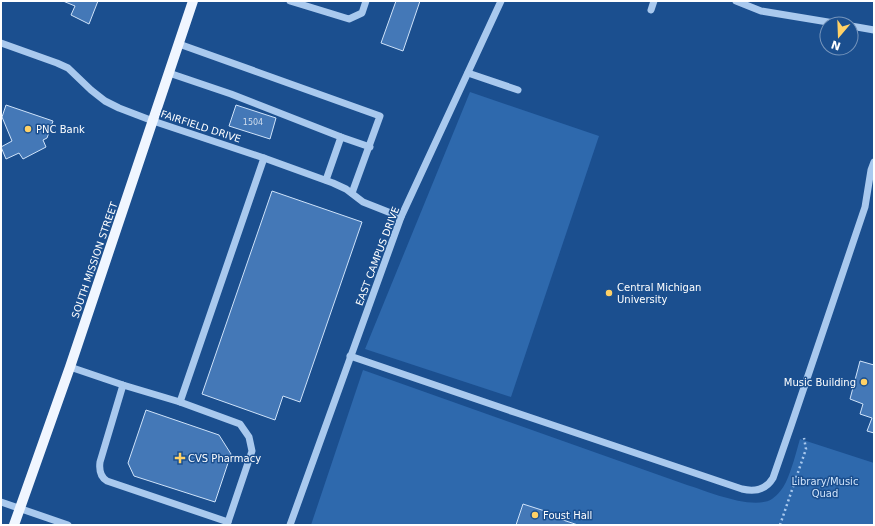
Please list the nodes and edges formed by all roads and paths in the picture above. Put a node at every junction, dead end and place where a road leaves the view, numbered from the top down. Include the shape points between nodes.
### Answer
1 (193, 1) edge
2 (290, 1) edge
3 (366, 1) edge
4 (501, 1) edge
5 (654, 1) edge
6 (736, 1) edge
7 (651, 10) dead end
8 (819, 21) edge
9 (859, 27) edge
10 (874, 30) edge
11 (1, 43) edge
12 (179, 44) junction
13 (169, 73) junction
14 (468, 73) junction
15 (518, 90) dead end
16 (153, 121) junction
17 (341, 137) junction
18 (370, 147) junction
19 (264, 158) junction
20 (874, 162) edge
21 (326, 180) junction
22 (352, 193) junction
23 (401, 217) junction
24 (350, 356) junction
25 (70, 367) junction
26 (123, 385) junction
27 (180, 402) junction
28 (804, 438) dead end
29 (1, 502) edge
30 (20, 509) junction
31 (228, 524) edge
32 (14, 525) edge
33 (68, 525) edge
34 (290, 525) edge
35 (780, 525) edge

1 - 12 main road, SOUTH MISSION STREET
2 - 3 street via 349,19 362,13
4 - 14 street, EAST CAMPUS DRIVE
5 - 7 street
6 - 8 street via 761,11
9 - 10 street
11 - 16 street, FAIRFIELD DRIVE via 68,68 106,101
12 - 13 main road, SOUTH MISSION STREET
12 - 18 street via 380,116
13 - 16 main road, SOUTH MISSION STREET
13 - 17 street
14 - 15 street
14 - 23 street, EAST CAMPUS DRIVE
16 - 19 street, FAIRFIELD DRIVE
16 - 25 main road, SOUTH MISSION STREET
17 - 18 street
17 - 21 street
18 - 22 street
19 - 21 street, FAIRFIELD DRIVE
19 - 27 street
20 - 24 street via 865,207 792,426 772,478 767,485 759,489 742,489
21 - 22 street, FAIRFIELD DRIVE
22 - 23 street, FAIRFIELD DRIVE via 363,202
23 - 24 street, EAST CAMPUS DRIVE
24 - 34 street, EAST CAMPUS DRIVE
25 - 26 street
25 - 30 main road, SOUTH MISSION STREET
26 - 27 street
26 - 31 street via 100,462 102,476 107,481
27 - 31 street via 237,422 249,437 251,456
28 - 35 path via 806,450
29 - 30 street
30 - 32 main road, SOUTH MISSION STREET
30 - 33 street

